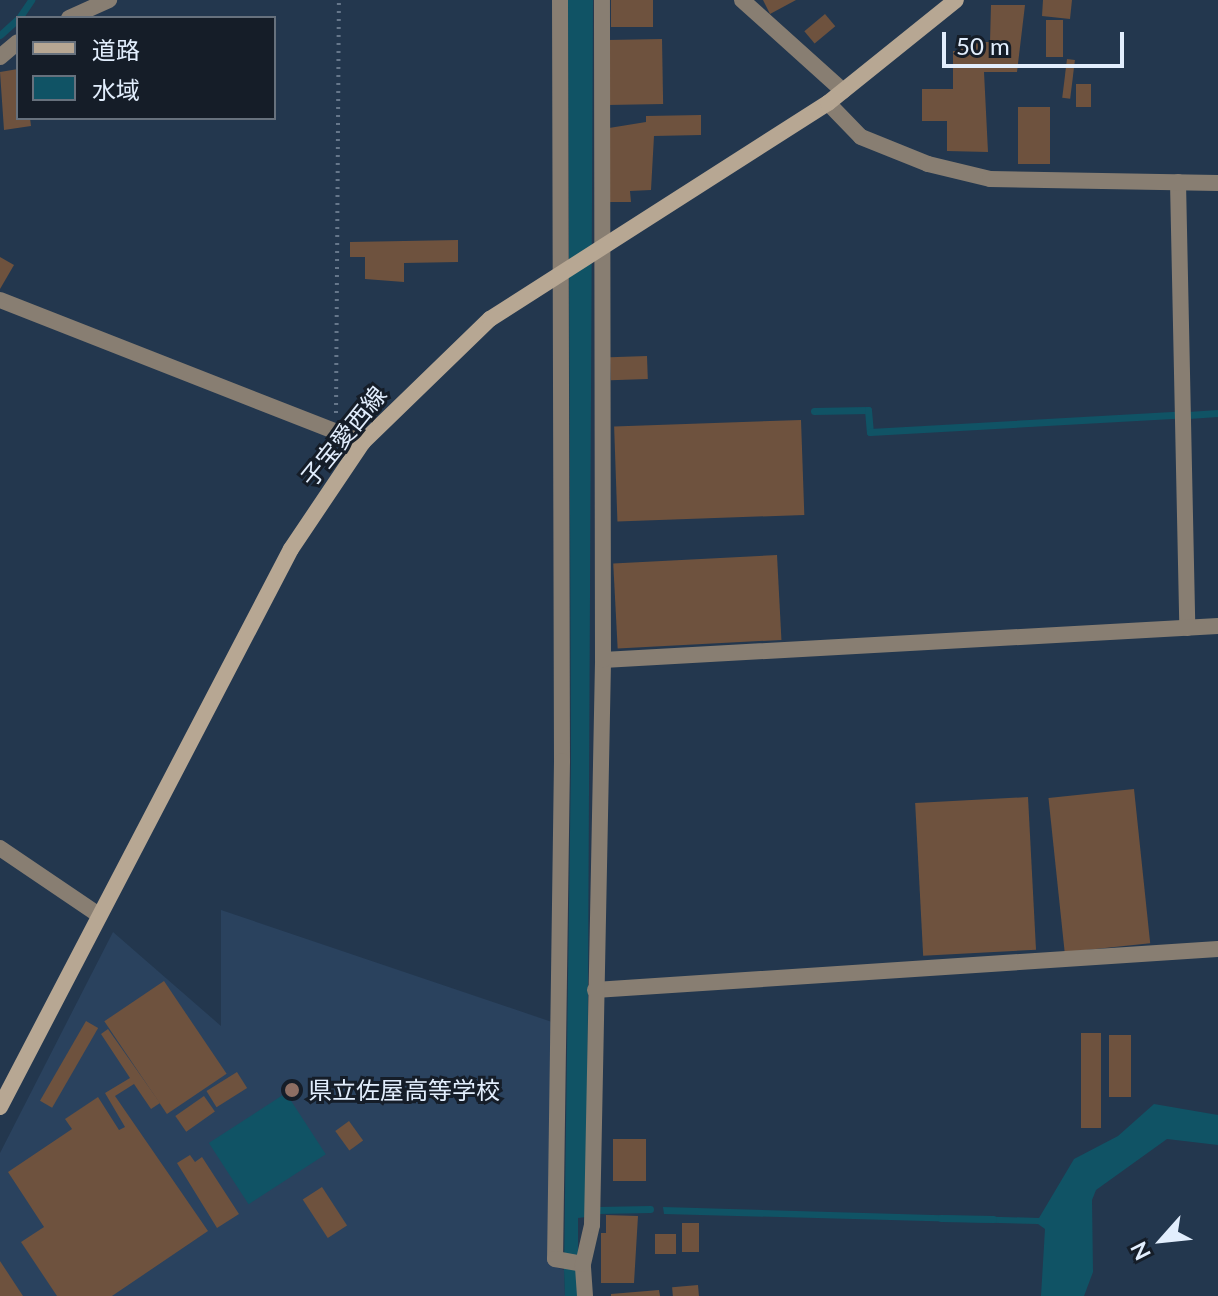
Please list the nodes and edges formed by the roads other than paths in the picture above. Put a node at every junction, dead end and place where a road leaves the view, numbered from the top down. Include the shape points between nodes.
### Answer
1 (109, 0) edge
2 (560, 0) edge
3 (602, 0) edge
4 (742, 0) edge
5 (956, 0) edge
6 (73, 16) edge
7 (16, 44) edge
8 (0, 57) edge
9 (843, 91) junction
10 (828, 103) junction
11 (1178, 182) junction
12 (1218, 183) edge
13 (598, 249) junction
14 (562, 270) junction
15 (0, 300) edge
16 (363, 442) junction
17 (1218, 626) edge
18 (1187, 628) junction
19 (603, 660) junction
20 (0, 848) edge
21 (99, 915) junction
22 (1218, 949) edge
23 (595, 990) junction
24 (0, 1107) edge
25 (581, 1264) junction
26 (585, 1296) edge

1 - 6 street
2 - 14 street
3 - 13 street
4 - 9 street
5 - 9 main road, 子宝愛西線
7 - 8 street
9 - 10 main road, 子宝愛西線
10 - 11 street via 861,137 928,164 990,179
10 - 13 main road, 子宝愛西線
11 - 12 street
11 - 18 street
13 - 14 main road, 子宝愛西線
13 - 19 street
14 - 16 main road, 子宝愛西線 via 455,350
14 - 25 street via 555,1259
15 - 16 street
16 - 21 main road, 子宝愛西線 via 291,549
17 - 18 street
18 - 19 street
19 - 23 street
20 - 21 street
21 - 24 main road, 子宝愛西線
22 - 23 street
23 - 25 street via 592,1225
25 - 26 street

